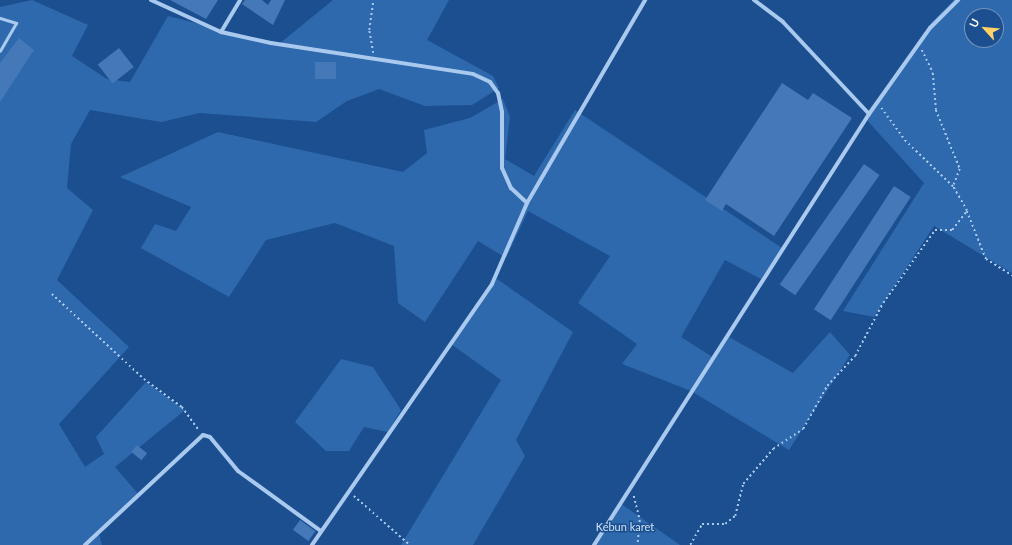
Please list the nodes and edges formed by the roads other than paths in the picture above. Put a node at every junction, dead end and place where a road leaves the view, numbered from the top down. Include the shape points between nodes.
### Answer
1 (151, 0) edge
2 (240, 0) edge
3 (645, 0) edge
4 (754, 0) edge
5 (958, 0) edge
6 (0, 18) edge
7 (221, 32) junction
8 (0, 51) edge
9 (869, 114) junction
10 (527, 203) junction
11 (321, 531) junction
12 (85, 545) edge
13 (312, 545) edge
14 (594, 545) edge

1 - 7 street
2 - 7 street
3 - 10 street
4 - 9 street via 782,22
5 - 9 street via 919,44
6 - 8 lane via 16,23
7 - 10 street via 271,44 473,74 490,82 498,93 502,112 502,168 511,188
9 - 14 street
10 - 11 street via 492,284
11 - 12 street via 238,471 210,437 203,435
11 - 13 street

